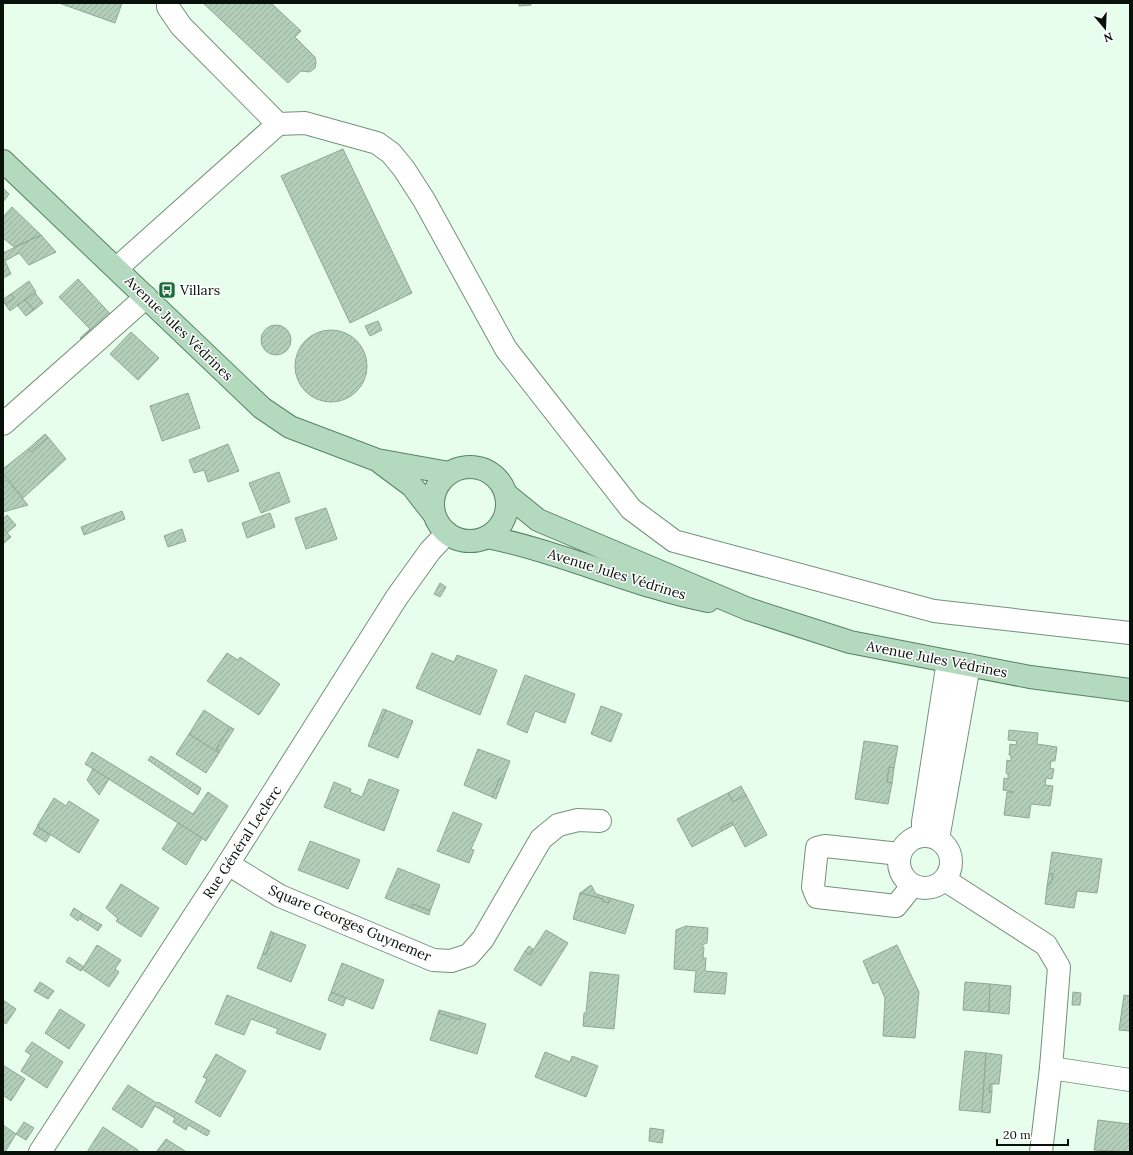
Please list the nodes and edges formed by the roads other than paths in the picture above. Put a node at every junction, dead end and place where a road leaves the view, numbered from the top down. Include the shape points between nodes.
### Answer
1 (168, 3) edge
2 (278, 124) junction
3 (3, 161) edge
4 (117, 268) junction
5 (146, 296) junction
6 (3, 424) edge
7 (377, 460) junction
8 (449, 473) junction
9 (506, 494) junction
10 (433, 513) junction
11 (447, 533) junction
12 (487, 538) junction
13 (748, 609) junction
14 (1130, 633) edge
15 (948, 661) junction
16 (969, 665) junction
17 (1130, 690) edge
18 (600, 821) dead end
19 (930, 837) junction
20 (900, 854) junction
21 (228, 864) junction
22 (945, 880) junction
23 (912, 886) junction
24 (1051, 1068) junction
25 (1130, 1080) edge
26 (40, 1152) edge
27 (1041, 1152) edge

1 - 2 street via 181,26
2 - 4 street
2 - 14 street via 305,123 377,143 391,153 424,200 506,349 631,509 674,541 934,611
3 - 4 main road, Avenue Jules Védrines
4 - 5 main road, Avenue Jules Védrines
5 - 6 street
5 - 7 main road, Avenue Jules Védrines via 262,408 290,427
7 - 8 main road, Avenue Jules Védrines
7 - 10 main road, Avenue Jules Védrines via 412,486
8 - 9 main road via 459,468 482,469 501,483
8 - 10 main road via 440,481 435,491
9 - 12 main road via 504,519 497,530
9 - 13 main road, Avenue Jules Védrines via 538,520
10 - 11 main road via 438,524
11 - 12 main road via 456,539 466,541
11 - 21 street, Rue Général Leclerc via 430,551 398,597
12 - 13 main road, Avenue Jules Védrines via 524,545 681,596
13 - 15 main road, Avenue Jules Védrines via 850,642
15 - 16 main road, Avenue Jules Védrines
15 - 19 street via 923,822
16 - 17 main road, Avenue Jules Védrines via 1030,677
16 - 19 street
18 - 21 street, Square Georges Guynemer via 578,820 558,825 541,839 483,940 469,955 451,961 433,960 280,896
19 - 20 street via 911,840
19 - 22 street via 948,849 951,856 952,865
20 - 23 street via 900,872
20 - 23 street via 825,846 817,848 813,887 817,897 896,906
21 - 26 street, Rue Général Leclerc
22 - 23 street via 930,888
22 - 24 street via 1050,951 1059,968
24 - 25 street
24 - 27 street

